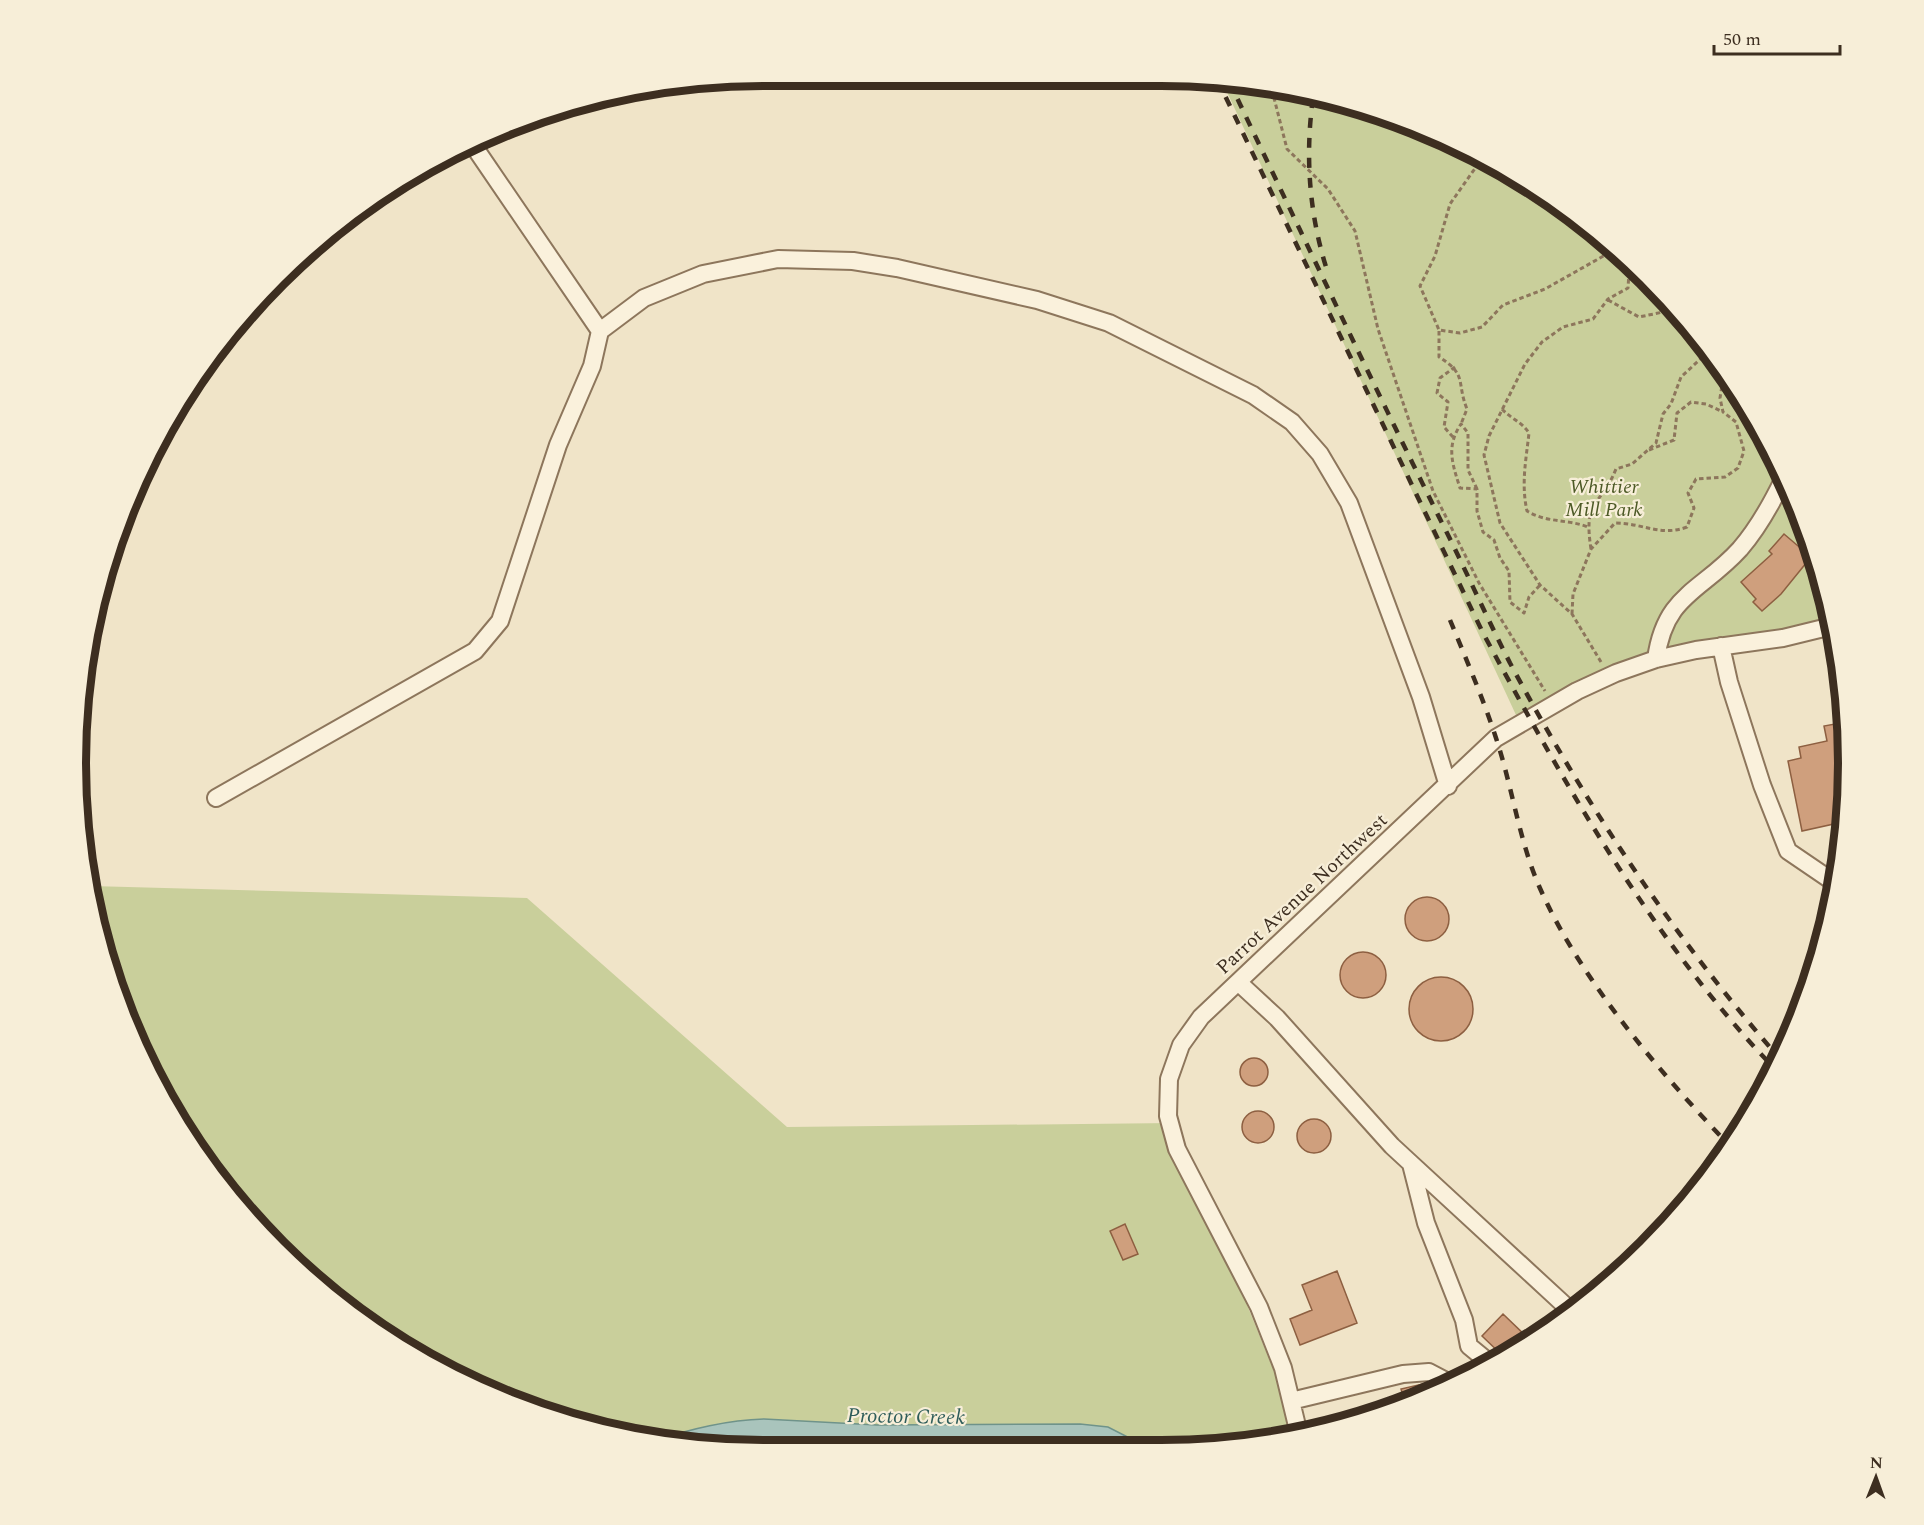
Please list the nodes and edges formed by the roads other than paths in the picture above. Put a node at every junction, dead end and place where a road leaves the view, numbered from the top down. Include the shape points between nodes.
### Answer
1 (476, 149) edge
2 (600, 331) junction
3 (1780, 487) edge
4 (1824, 628) edge
5 (1721, 646) junction
6 (1656, 659) junction
7 (1448, 786) junction
8 (216, 798) dead end
9 (1828, 878) edge
10 (1238, 982) junction
11 (1411, 1163) junction
12 (1565, 1306) edge
13 (1483, 1358) edge
14 (1442, 1379) edge
15 (1291, 1401) junction
16 (1297, 1425) edge

1 - 2 street
2 - 7 street via 644,298 703,274 778,259 853,261 1037,300 1109,323 1253,395 1292,422 1320,454 1349,503 1421,697
2 - 8 street via 592,366 558,445 500,621 482,644
3 - 6 street via 1768,512 1740,549 1672,609 1659,633
4 - 5 street, Parrot Avenue Northwest
5 - 6 street, Parrot Avenue Northwest
5 - 9 street via 1762,785 1788,851
6 - 7 street, Parrot Avenue Northwest via 1610,676 1496,738
7 - 10 street, Parrot Avenue Northwest
10 - 11 street via 1277,1018
10 - 15 street, Parrot Avenue Northwest via 1200,1017 1181,1045 1170,1079 1168,1116 1177,1149 1259,1307 1283,1368
11 - 12 street
11 - 13 street via 1426,1222 1464,1320 1468,1346
14 - 15 street via 1429,1372 1403,1374
15 - 16 street, Parrot Avenue Northwest

